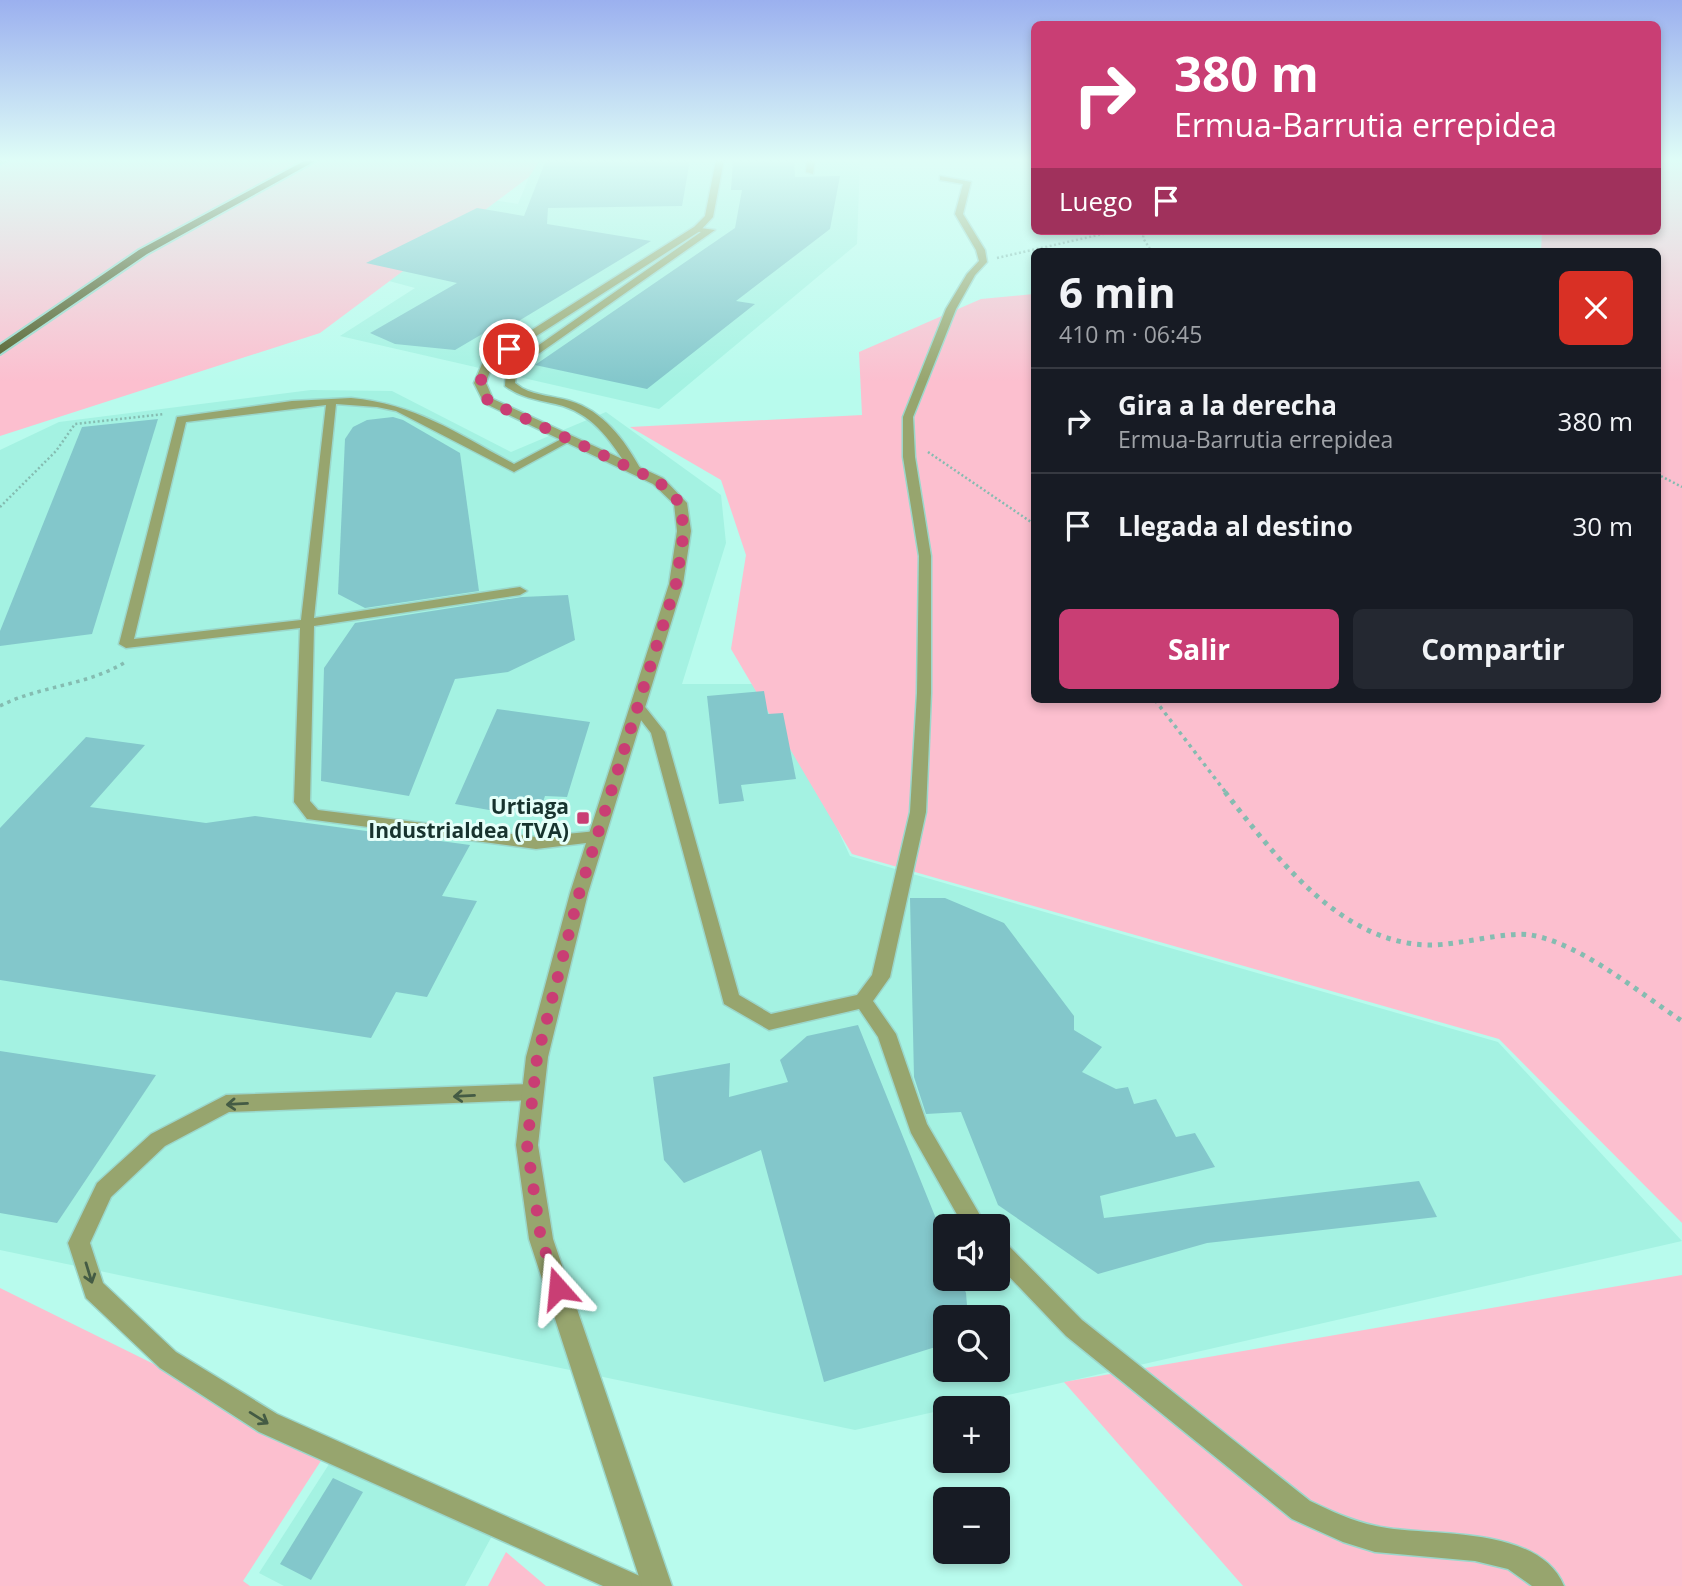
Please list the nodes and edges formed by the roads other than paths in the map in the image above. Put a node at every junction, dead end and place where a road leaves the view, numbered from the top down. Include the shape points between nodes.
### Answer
1 (176, 234) edge
2 (689, 234) edge
3 (704, 234) edge
4 (971, 234) edge
5 (0, 350) edge
6 (331, 403) junction
7 (571, 438) junction
8 (634, 468) junction
9 (520, 591) dead end
10 (307, 623) junction
11 (636, 706) junction
12 (597, 837) junction
13 (863, 1001) junction
14 (533, 1092) junction
15 (968, 1214) edge
16 (1010, 1262) edge
17 (633, 1586) edge
18 (657, 1586) edge
19 (1551, 1586) edge

1 - 5 highway
2 - 7 street via 486,366 480,383 488,401
3 - 8 street via 512,369 509,384 525,397 574,407 617,436
4 - 13 lane via 983,253 983,262 971,274 935,344 908,417 925,556 918,811 881,977
6 - 7 lane via 398,409 514,469
6 - 10 lane
6 - 10 lane via 181,419 126,645
7 - 8 street
8 - 11 street via 658,481 680,503 684,531 676,584
9 - 10 lane
10 - 12 lane via 302,802 313,815 536,843
11 - 12 street
11 - 13 lane via 658,732 731,999 769,1022
12 - 14 street via 537,1058
13 - 15 lane via 887,1034 918,1127
14 -> 17 lane via 226,1104 158,1140 104,1190 79,1243 94,1290 168,1360 268,1423
14 - 18 street via 527,1145 541,1239
16 - 19 lane via 1074,1328 1301,1510 1342,1531 1388,1541 1500,1550

